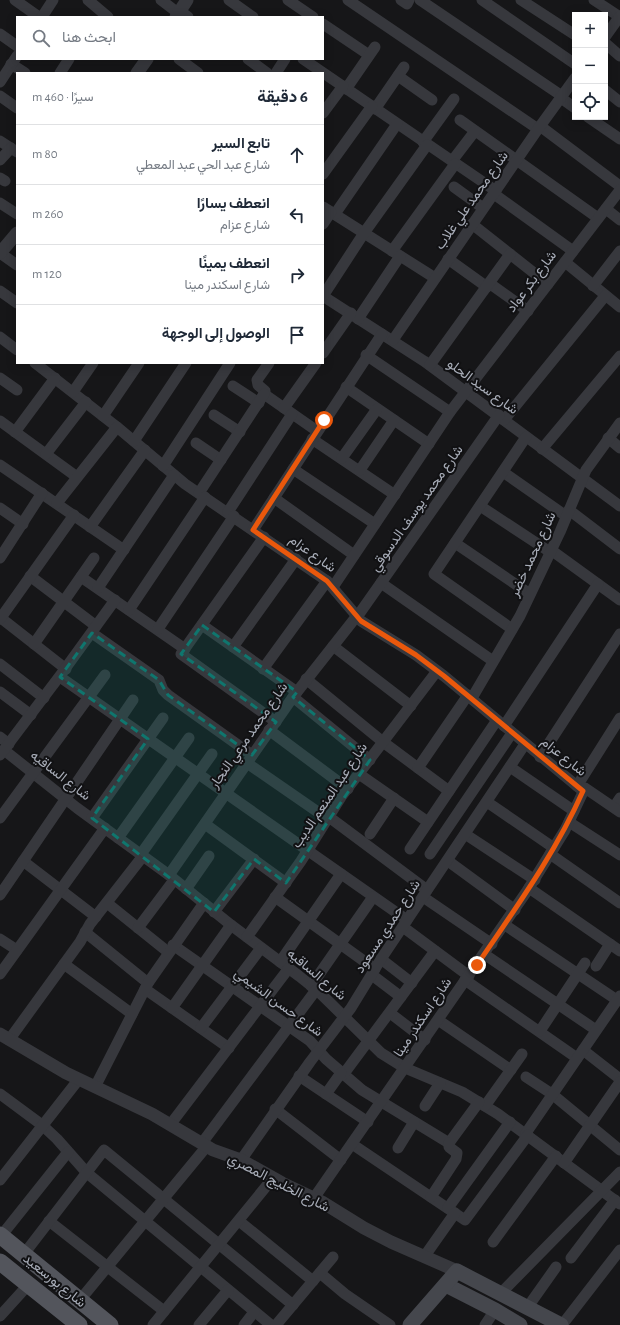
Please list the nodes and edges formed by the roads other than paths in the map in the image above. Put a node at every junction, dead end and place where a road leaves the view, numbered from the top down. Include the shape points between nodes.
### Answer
1 (15, 0) edge
2 (53, 0) edge
3 (88, 0) edge
4 (161, 0) edge
5 (187, 0) edge
6 (229, 0) edge
7 (288, 0) edge
8 (348, 0) edge
9 (420, 0) edge
10 (482, 0) edge
11 (522, 0) edge
12 (594, 0) edge
13 (102, 15) edge
14 (180, 15) edge
15 (38, 16) edge
16 (43, 16) edge
17 (252, 16) edge
18 (312, 16) edge
19 (620, 16) edge
20 (324, 25) edge
21 (572, 33) edge
22 (608, 33) edge
23 (0, 34) edge
24 (16, 45) edge
25 (608, 46) edge
26 (620, 56) edge
27 (14, 60) edge
28 (68, 60) edge
29 (146, 60) edge
30 (180, 60) edge
31 (249, 60) edge
32 (284, 60) edge
33 (304, 60) edge
34 (572, 62) edge
35 (312, 70) edge
36 (24, 72) edge
37 (61, 72) edge
38 (138, 72) edge
39 (197, 72) edge
40 (266, 72) edge
41 (277, 72) edge
42 (324, 76) edge
43 (1, 77) edge
44 (572, 82) edge
45 (344, 87) junction
46 (608, 92) edge
47 (0, 96) edge
48 (561, 97) junction
49 (454, 99) dead end
50 (432, 100) dead end
51 (620, 102) edge
52 (572, 106) edge
53 (16, 107) edge
54 (374, 108) junction
55 (324, 112) edge
56 (460, 120) dead end
57 (592, 120) edge
58 (397, 124) junction
59 (539, 128) junction
60 (475, 131) junction
61 (620, 139) edge
62 (0, 140) edge
63 (425, 143) junction
64 (14, 150) edge
65 (0, 160) edge
66 (516, 161) junction
67 (454, 163) junction
68 (324, 173) edge
69 (620, 186) edge
70 (454, 187) dead end
71 (620, 190) edge
72 (495, 192) junction
73 (0, 203) edge
74 (484, 208) junction
75 (606, 209) junction
76 (330, 211) edge
77 (16, 213) edge
78 (598, 218) junction
79 (620, 220) edge
80 (324, 222) edge
81 (472, 224) junction
82 (364, 233) junction
83 (16, 234) edge
84 (573, 251) junction
85 (620, 251) edge
86 (0, 253) edge
87 (396, 253) junction
88 (510, 254) junction
89 (448, 259) junction
90 (565, 262) junction
91 (16, 264) edge
92 (435, 278) junction
93 (548, 284) junction
94 (488, 285) junction
95 (593, 286) junction
96 (0, 291) edge
97 (324, 294) edge
98 (605, 296) junction
99 (324, 297) edge
100 (16, 302) edge
101 (620, 307) edge
102 (528, 311) junction
103 (355, 316) junction
104 (382, 334) junction
105 (0, 337) edge
106 (392, 340) junction
107 (16, 349) edge
108 (324, 352) edge
109 (366, 355) junction
110 (620, 356) edge
111 (37, 364) edge
112 (92, 364) edge
113 (138, 364) edge
114 (185, 364) edge
115 (229, 364) edge
116 (268, 364) edge
117 (315, 364) edge
118 (430, 365) junction
119 (52, 371) edge
120 (0, 378) edge
121 (233, 386) dead end
122 (346, 387) junction
123 (17, 390) dead end
124 (466, 391) junction
125 (73, 392) junction
126 (261, 399) junction
127 (86, 402) junction
128 (377, 409) junction
129 (288, 411) junction
130 (450, 412) junction
131 (214, 415) dead end
132 (103, 416) junction
133 (501, 418) junction
134 (394, 420) junction
135 (0, 421) edge
136 (620, 423) edge
137 (117, 427) junction
138 (15, 432) junction
139 (240, 432) junction
140 (315, 435) junction
141 (526, 437) junction
142 (608, 438) junction
143 (134, 441) junction
144 (196, 442) dead end
145 (429, 444) junction
146 (620, 448) edge
147 (542, 449) junction
148 (145, 450) junction
149 (46, 454) junction
150 (342, 458) junction
151 (221, 460) junction
152 (0, 465) edge
153 (163, 466) junction
154 (293, 469) junction
155 (360, 470) junction
156 (503, 472) junction
157 (174, 475) junction
158 (77, 477) junction
159 (582, 477) junction
160 (42, 494) junction
161 (202, 495) junction
162 (395, 495) junction
163 (274, 498) junction
164 (56, 503) junction
165 (480, 506) junction
166 (620, 506) edge
167 (0, 508) edge
168 (568, 513) junction
169 (231, 514) junction
170 (74, 515) junction
171 (23, 524) junction
172 (375, 524) junction
173 (90, 527) junction
174 (253, 530) junction
175 (264, 538) junction
176 (455, 543) junction
177 (620, 549) edge
178 (124, 550) junction
179 (551, 551) junction
180 (354, 555) junction
181 (0, 558) edge
182 (94, 558) dead end
183 (296, 559) junction
184 (30, 576) junction
185 (81, 577) junction
186 (381, 583) junction
187 (330, 584) junction
188 (598, 584) junction
189 (98, 588) junction
190 (530, 594) junction
191 (115, 600) junction
192 (620, 600) edge
193 (64, 601) junction
194 (129, 610) junction
195 (357, 617) junction
196 (0, 618) edge
197 (202, 625) junction
198 (94, 629) junction
199 (512, 629) junction
200 (158, 630) junction
201 (620, 634) edge
202 (34, 644) junction
203 (333, 646) junction
204 (233, 647) junction
205 (183, 652) junction
206 (493, 661) junction
207 (0, 664) edge
208 (263, 668) junction
209 (437, 671) junction
210 (63, 673) junction
211 (105, 674) dead end
212 (306, 679) junction
213 (0, 692) edge
214 (295, 694) junction
215 (88, 697) junction
216 (470, 697) junction
217 (44, 698) junction
218 (133, 700) dead end
219 (411, 706) junction
220 (31, 715) junction
221 (163, 718) dead end
222 (620, 718) edge
223 (120, 720) junction
224 (272, 726) junction
225 (504, 726) junction
226 (189, 738) dead end
227 (148, 739) junction
228 (383, 742) junction
229 (526, 744) junction
230 (3, 747) edge
231 (212, 754) dead end
232 (540, 757) junction
233 (174, 758) junction
234 (250, 759) junction
235 (370, 760) junction
236 (510, 767) junction
237 (418, 768) junction
238 (33, 772) junction
239 (198, 774) junction
240 (359, 774) junction
241 (582, 788) junction
242 (348, 789) junction
243 (449, 791) junction
244 (226, 793) junction
245 (394, 798) junction
246 (67, 799) junction
247 (487, 802) junction
248 (618, 806) edge
249 (574, 812) junction
250 (0, 818) edge
251 (92, 818) junction
252 (328, 818) junction
253 (428, 822) junction
254 (569, 822) junction
255 (205, 824) junction
256 (105, 828) junction
257 (370, 834) dead end
258 (465, 834) junction
259 (118, 838) junction
260 (437, 844) junction
261 (410, 850) dead end
262 (308, 851) junction
263 (552, 851) junction
264 (430, 854) dead end
265 (142, 855) junction
266 (620, 855) edge
267 (209, 856) dead end
268 (450, 858) junction
269 (254, 859) junction
270 (23, 861) junction
271 (341, 874) junction
272 (172, 878) junction
273 (286, 883) junction
274 (532, 884) junction
275 (186, 889) junction
276 (60, 890) junction
277 (425, 894) junction
278 (0, 895) edge
279 (275, 897) junction
280 (373, 897) junction
281 (107, 903) junction
282 (204, 903) junction
283 (620, 903) edge
284 (515, 910) junction
285 (214, 912) junction
286 (96, 917) junction
287 (308, 922) junction
288 (405, 924) junction
289 (231, 925) junction
290 (505, 925) junction
291 (138, 928) junction
292 (85, 932) junction
293 (247, 937) junction
294 (0, 939) edge
295 (340, 944) junction
296 (492, 944) junction
297 (610, 944) junction
298 (261, 948) junction
299 (171, 949) junction
300 (16, 950) junction
301 (620, 950) edge
302 (435, 951) junction
303 (484, 954) junction
304 (381, 959) junction
305 (64, 964) junction
306 (203, 965) junction
307 (285, 965) junction
308 (373, 972) junction
309 (578, 973) junction
310 (0, 974) edge
311 (467, 978) junction
312 (412, 983) junction
313 (146, 986) junction
314 (232, 986) junction
315 (314, 988) junction
316 (401, 997) junction
317 (619, 998) edge
318 (558, 1004) junction
319 (261, 1006) junction
320 (172, 1008) junction
321 (390, 1013) junction
322 (132, 1014) junction
323 (344, 1018) junction
324 (438, 1020) junction
325 (290, 1026) junction
326 (201, 1028) junction
327 (596, 1030) junction
328 (540, 1031) junction
329 (4, 1037) edge
330 (425, 1040) junction
331 (369, 1041) junction
332 (229, 1048) junction
333 (319, 1050) junction
334 (522, 1054) dead end
335 (580, 1054) junction
336 (405, 1068) junction
337 (512, 1070) junction
338 (342, 1074) junction
339 (299, 1076) junction
340 (526, 1077) dead end
341 (79, 1079) junction
342 (620, 1079) edge
343 (620, 1082) edge
344 (440, 1083) junction
345 (94, 1086) junction
346 (0, 1094) edge
347 (326, 1094) junction
348 (552, 1094) junction
349 (381, 1103) junction
350 (482, 1104) junction
351 (425, 1106) dead end
352 (275, 1109) junction
353 (368, 1122) junction
354 (414, 1122) junction
355 (510, 1122) junction
356 (591, 1124) junction
357 (42, 1125) junction
358 (170, 1125) junction
359 (527, 1134) junction
360 (448, 1143) junction
361 (204, 1144) junction
362 (352, 1144) junction
363 (398, 1148) dead end
364 (620, 1150) edge
365 (68, 1152) junction
366 (560, 1159) junction
367 (241, 1160) junction
368 (341, 1160) junction
369 (620, 1172) edge
370 (87, 1173) junction
371 (272, 1178) junction
372 (0, 1180) edge
373 (603, 1190) junction
374 (431, 1197) junction
375 (314, 1198) junction
376 (163, 1199) junction
377 (618, 1202) edge
378 (452, 1211) junction
379 (49, 1221) junction
380 (145, 1221) junction
381 (239, 1221) junction
382 (1, 1235) edge
383 (493, 1242) dead end
384 (219, 1245) junction
385 (620, 1250) edge
386 (24, 1254) junction
387 (333, 1257) dead end
388 (424, 1257) junction
389 (571, 1258) dead end
390 (0, 1262) edge
391 (108, 1267) junction
392 (200, 1267) junction
393 (556, 1267) dead end
394 (457, 1271) junction
395 (317, 1277) junction
396 (29, 1284) junction
397 (446, 1285) junction
398 (228, 1290) junction
399 (501, 1293) junction
400 (80, 1300) junction
401 (293, 1305) junction
402 (527, 1308) junction
403 (495, 1310) junction
404 (164, 1311) junction
405 (254, 1312) junction
406 (0, 1316) edge
407 (79, 1325) edge
408 (110, 1325) edge
409 (153, 1325) edge
410 (199, 1325) edge
411 (244, 1325) edge
412 (271, 1325) edge
413 (276, 1325) edge
414 (390, 1325) edge
415 (410, 1325) edge
416 (485, 1325) edge
417 (520, 1325) edge
418 (562, 1325) edge

1 - 15 street
2 - 16 street
3 - 13 street
4 - 14 street
5 - 14 street
6 - 17 street
7 - 18 street
8 - 59 street
9 - 48 street
10 - 34 street
11 - 21 street
12 - 19 street
19 - 22 street
20 - 45 street via 372,51
23 - 24 street
25 - 26 street
27 - 36 street
27 - 43 street
28 - 37 street
29 - 38 street
30 - 39 street
31 - 40 street
32 - 41 street
33 - 35 street
42 - 45 street
44 - 48 street, شارع محمد علي غلاب
45 - 54 street
45 - 55 street
46 - 51 street
47 - 53 street
48 - 52 street
48 - 59 street, شارع محمد علي غلاب
49 - 63 street
50 - 54 street via 401,72
54 - 58 street
54 - 68 street
56 - 60 street
57 - 61 street
58 - 63 street
58 - 76 street
59 - 66 street, شارع محمد علي غلاب
59 - 69 street
60 - 66 street
60 - 67 street
62 - 64 street
63 - 67 street
63 - 82 street
64 - 65 street
66 - 72 street, شارع محمد علي غلاب
66 - 78 street
67 - 72 street
67 - 87 street
70 - 74 street
71 - 75 street, شارع بكر عواد
72 - 74 street, شارع محمد علي غلاب
72 - 84 street
73 - 77 street
74 - 81 street, شارع محمد علي غلاب
75 - 78 street, شارع بكر عواد
75 - 79 street
76 - 80 street
76 - 82 street
78 - 84 street, شارع بكر عواد
81 - 88 street
81 - 89 street, شارع محمد علي غلاب
82 - 87 street
82 - 97 street
83 - 86 street
84 - 90 street, شارع بكر عواد
85 - 95 street
86 - 91 street
87 - 92 street
87 - 103 street
88 - 93 street
88 - 94 street
89 - 92 street, شارع محمد علي غلاب
89 - 94 street
90 - 93 street, شارع بكر عواد
90 - 95 street
92 - 106 street, شارع محمد علي غلاب
93 - 102 street, شارع بكر عواد
94 - 102 street
94 - 118 street
95 - 98 street
96 - 100 street
98 - 101 street
98 - 133 street, شارع محمد يوسف الدسوقي
99 - 103 street, شارع سيد الحلو
102 - 124 street, شارع بكر عواد
103 - 104 street, شارع سيد الحلو
103 - 108 street
104 - 106 street, شارع سيد الحلو
104 - 109 street
105 - 107 street
106 - 118 street, شارع سيد الحلو
109 - 122 street
109 - 130 street
110 - 147 street
111 - 119 street, شارع عزام
112 - 125 street
113 - 132 street
114 - 143 street
115 - 153 street
116 - 126 street via 257,380 258,385 265,391
117 - 129 street
118 - 124 street, شارع سيد الحلو
119 - 125 street, شارع عزام
119 - 138 street
120 - 123 street
121 - 126 street
122 - 128 street
122 - 140 street
124 - 130 street, شارع بكر عواد
124 - 133 street, شارع سيد الحلو
125 - 127 street, شارع عزام
126 - 129 street
126 - 139 street
127 - 132 street, شارع عزام
127 - 149 street
128 - 134 street
128 - 150 street
129 - 140 street
129 - 169 street
130 - 145 street, شارع بكر عواد
131 - 139 street
132 - 137 street, شارع عزام
133 - 141 street, شارع سيد الحلو
133 - 186 street, شارع محمد يوسف الدسوقي
134 - 145 street
134 - 155 street
135 - 138 street
136 - 142 street, شارع محمد خضر
137 - 143 street, شارع عزام
137 - 158 street
138 - 149 street
139 - 151 street
140 - 150 street
140 - 154 street
141 - 147 street, شارع سيد الحلو
141 - 156 street
142 - 146 street
142 - 159 street, شارع محمد خضر
143 - 148 street, شارع عزام
144 - 151 street
145 - 162 street, شارع بكر عواد
147 - 159 street, شارع سيد الحلو
148 - 153 street, شارع عزام
148 - 173 street
149 - 158 street
150 - 155 street
151 - 161 street
152 - 160 street
153 - 157 street, شارع عزام
154 - 163 street
154 - 172 street
155 - 162 street
156 - 165 street
156 - 168 street
157 - 161 street, شارع عزام
157 - 178 street
158 - 164 street
159 - 166 street, شارع سيد الحلو
159 - 168 street, شارع محمد خضر
160 - 164 street
160 - 171 street
161 - 169 street, شارع عزام
161 - 194 street
162 - 172 street, شارع بكر عواد
163 - 174 street
163 - 180 street
164 - 170 street
165 - 176 street
165 - 179 street
167 - 171 street
168 - 177 street
168 - 179 street, شارع محمد خضر
169 - 174 street, شارع عزام
169 - 200 street
170 - 173 street
170 - 184 street
171 - 181 street
172 - 180 street, شارع بكر عواد
173 - 178 street
174 - 175 street, شارع عزام
175 - 183 street, شارع عزام
175 - 197 street
176 - 190 street
176 - 199 street via 434,574
178 - 189 street
179 - 188 street
179 - 190 street, شارع محمد خضر
180 - 187 street, شارع بكر عواد
182 - 185 street
183 - 187 street, شارع عزام
183 - 204 street
184 - 193 street
184 - 196 street
185 - 189 street
185 - 193 street
186 - 195 street, شارع محمد يوسف الدسوقي
186 - 206 street
187 - 195 street, شارع عزام
187 - 208 street, شارع بكر عواد
188 - 192 street
188 - 225 street
189 - 191 street
190 - 199 street, شارع محمد خضر
191 - 194 street
191 - 198 street
193 - 198 street
193 - 202 street
194 - 200 street
195 - 203 street, شارع محمد مرعي النجار
195 - 209 street, شارع عزام
196 - 202 street
197 - 204 street
197 - 205 street
198 - 210 street
198 - 234 street via 159,680 168,695
199 - 206 street, شارع محمد خضر
200 - 205 street
201 - 232 street
202 - 210 street
203 - 212 street, شارع محمد مرعي النجار
203 - 219 street
204 - 208 street
205 - 224 street
206 - 216 street, شارع محمد خضر
207 - 217 street
208 - 214 street
209 - 216 street, شارع عزام
209 - 219 street, شارع عبد المنعم الديب
210 - 215 street
210 - 217 street
211 - 215 street
212 - 214 street, شارع محمد مرعي النجار
212 - 228 street
213 - 220 street
214 - 224 street, شارع محمد مرعي النجار
214 - 235 street
215 - 223 street
215 - 238 street
216 - 225 street, شارع عزام
216 - 237 street, شارع محمد خضر
217 - 220 street
218 - 223 street
219 - 228 street, شارع عبد المنعم الديب
220 - 230 street
221 - 227 street
222 - 241 street, شارع اسكندر مينا
223 - 227 street
223 - 246 street
224 - 234 street, شارع محمد مرعي النجار
224 - 242 street
225 - 229 street, شارع عزام
225 - 243 street
225 - 260 street
226 - 233 street
227 - 233 street
227 - 251 street
228 - 235 street, شارع عبد المنعم الديب
228 - 237 street
229 - 232 street, شارع عزام
229 - 236 street, شارع حمدي مسعود
230 - 238 street, شارع الساقيه
231 - 239 street
232 - 241 street, شارع عزام
233 - 239 street
233 - 259 street
234 - 244 street, شارع محمد مرعي النجار
234 - 252 street
235 - 240 street, شارع عبد المنعم الديب
236 - 247 street, شارع حمدي مسعود
236 - 249 street
237 - 243 street
238 - 246 street, شارع الساقيه
238 - 250 street
239 - 244 street
239 - 265 street
240 - 242 street, شارع عبد المنعم الديب
240 - 245 street
241 - 248 street, شارع عزام
241 - 249 street, شارع اسكندر مينا
242 - 252 street, شارع عبد المنعم الديب
243 - 253 street
244 - 255 street, شارع محمد مرعي النجار
244 - 262 street
245 - 253 street
245 - 257 street
246 - 251 street, شارع الساقيه
246 - 270 street
247 - 258 street, شارع حمدي مسعود
247 - 263 street
249 - 254 street, شارع اسكندر مينا
251 - 256 street, شارع الساقيه
252 - 262 street, شارع عبد المنعم الديب
252 - 277 street
253 - 261 street
254 - 263 street, شارع اسكندر مينا
254 - 266 street
255 - 269 street
255 - 272 street, شارع محمد مرعي النجار
256 - 259 street, شارع الساقيه
256 - 276 street
258 - 268 street, شارع حمدي مسعود
258 - 274 street
259 - 265 street, شارع الساقيه
260 - 264 street
260 - 268 street
262 - 271 street
262 - 273 street, شارع عبد المنعم الديب
263 - 274 street, شارع اسكندر مينا
263 - 283 street
265 - 272 street, شارع الساقيه
265 - 281 street
267 - 275 street
268 - 277 street, شارع حمدي مسعود
268 - 284 street
269 - 273 street
269 - 285 street
270 - 276 street
270 - 278 street
271 - 280 street
271 - 287 street
272 - 275 street, شارع الساقيه
272 - 291 street, شارع محمد مرعي النجار
273 - 279 street, شارع عبد المنعم الديب
274 - 284 street, شارع اسكندر مينا
274 - 297 street
275 - 282 street, شارع الساقيه
276 - 286 street
276 - 300 street
277 - 288 street, شارع حمدي مسعود
277 - 296 street
279 - 287 street
279 - 293 street, شارع عبد المنعم الديب
280 - 288 street
280 - 295 street
281 - 286 street
281 - 291 street, شارع حسن الشيمي
282 - 285 street, شارع الساقيه
282 - 299 street
284 - 290 street, شارع اسكندر مينا
285 - 289 street, شارع الساقيه
286 - 292 street
287 - 295 street
287 - 307 street
288 - 302 street
288 - 304 street, شارع حمدي مسعود
289 - 293 street, شارع الساقيه
289 - 306 street
290 - 296 street, شارع اسكندر مينا
290 - 309 street
291 - 299 street, شارع حسن الشيمي
292 - 305 street
292 - 313 street
293 - 298 street, شارع الساقيه
294 - 300 street
295 - 308 street
295 - 315 street
296 - 303 street, شارع اسكندر مينا
297 - 301 street
297 - 309 street via 591,964
298 - 307 street, شارع الساقيه
298 - 314 street
299 - 306 street, شارع حسن الشيمي
299 - 313 street
300 - 310 street
302 - 311 street
302 - 312 street
303 - 311 street, شارع اسكندر مينا
303 - 318 street
304 - 308 street, شارع حمدي مسعود
304 - 312 street
305 - 322 street
305 - 329 street
306 - 314 street, شارع حسن الشيمي
306 - 320 street
307 - 315 street, شارع الساقيه
307 - 319 street
308 - 316 street
308 - 323 street, شارع حمدي مسعود
309 - 317 street
309 - 318 street
311 - 324 street, شارع اسكندر مينا
311 - 328 street
312 - 316 street
313 - 320 street
313 - 322 street
314 - 319 street, شارع حسن الشيمي
314 - 326 street
315 - 323 street, شارع الساقيه
315 - 325 street
316 - 321 street
317 - 327 street
318 - 327 street
318 - 328 street
319 - 325 street, شارع حسن الشيمي
319 - 332 street
320 - 326 street
321 - 330 street
321 - 331 street
322 - 345 street
323 - 331 street, شارع الساقيه
323 - 333 street, شارع حمدي مسعود
324 - 330 street, شارع اسكندر مينا
324 - 337 street
325 - 333 street, شارع حسن الشيمي
325 - 361 street
326 - 332 street
327 - 335 street
328 - 335 street
329 - 341 street, شارع الخليج المصري
330 - 336 street, شارع اسكندر مينا
331 - 336 street, شارع الساقيه via 381,1053
331 - 338 street
332 - 358 street
333 - 338 street, شارع حسن الشيمي
333 - 339 street, شارع حمدي مسعود
334 - 337 street
335 - 342 street
335 - 348 street
336 - 344 street, شارع الساقيه
336 - 349 street, شارع اسكندر مينا
337 - 350 street
338 - 347 street
338 - 349 street, شارع حسن الشيمي
339 - 347 street
339 - 352 street, شارع حمدي مسعود
340 - 348 street
341 - 345 street, شارع الخليج المصري
341 - 357 street
343 - 356 street
344 - 350 street, شارع الساقيه
344 - 351 street
345 - 358 street, شارع الخليج المصري
346 - 357 street
347 - 353 street
348 - 356 street
348 - 359 street
349 - 353 street, شارع اسكندر مينا
349 - 354 street, شارع حسن الشيمي
350 - 355 street, شارع الساقيه
350 - 360 street
352 - 367 street, شارع حمدي مسعود
352 - 368 street
353 - 362 street, شارع اسكندر مينا
354 - 360 street, شارع حسن الشيمي
354 - 363 street
355 - 359 street, شارع الساقيه
355 - 378 street
356 - 364 street
356 - 366 street
357 - 365 street
357 - 372 street
358 - 361 street, شارع الخليج المصري
359 - 366 street, شارع الساقيه
359 - 378 street via 465,1220
360 - 374 street via 457,1153 456,1159
361 - 367 street, شارع الخليج المصري
361 - 376 street
362 - 368 street, شارع اسكندر مينا
362 - 374 street
365 - 370 street
365 - 382 street
366 - 373 street, شارع الساقيه
366 - 383 street
367 - 371 street, شارع الخليج المصري
368 - 375 street, شارع اسكندر مينا
369 - 373 street
370 - 376 street via 104,1150
370 - 379 street
370 - 380 street
371 - 375 street, شارع الخليج المصري
371 - 381 street
373 - 377 street, شارع الساقيه
373 - 399 street
374 - 378 street
375 - 388 street, شارع الخليج المصري via 364,1228
376 - 380 street
376 - 384 street
377 - 389 street
378 - 388 street
379 - 386 street
379 - 391 street
380 - 391 street
380 - 392 street
381 - 384 street
381 - 395 street
382 - 386 main road, شارع بورسعيد
384 - 392 street
384 - 401 street
385 - 418 street
386 - 400 main road, شارع بورسعيد
387 - 395 street
388 - 394 street, شارع الخليج المصري
390 - 396 main road, شارع بورسعيد
391 - 400 street
391 - 404 street
392 - 398 street
392 - 404 street
393 - 402 street
394 - 397 main road
394 - 399 main road, شارع الخليج المصري
395 - 401 street
395 - 414 street
396 - 406 street
396 - 407 main road, شارع بورسعيد
397 - 403 main road
397 - 415 main road
398 - 405 street
398 - 410 street
399 - 402 main road, شارع الخليج المصري
400 - 408 main road, شارع بورسعيد
401 - 413 street
402 - 418 main road, شارع الخليج المصري
403 - 416 street
403 - 417 main road
404 - 409 street
405 - 411 street
405 - 412 street

